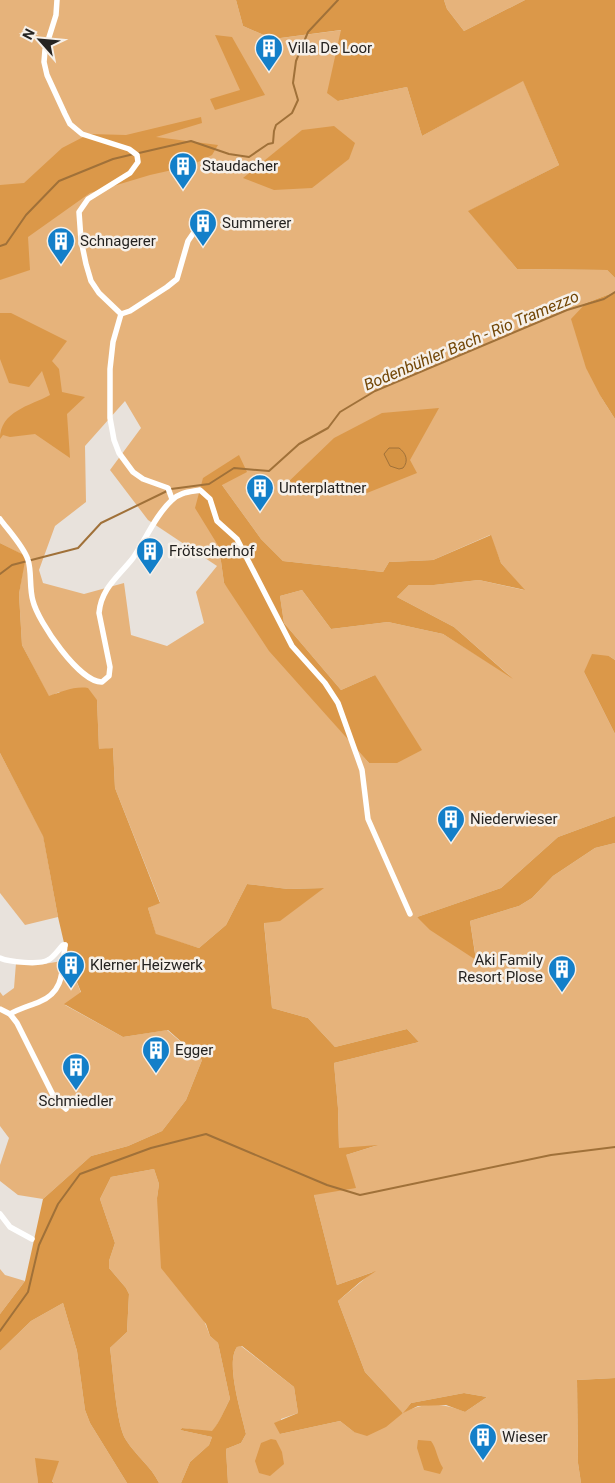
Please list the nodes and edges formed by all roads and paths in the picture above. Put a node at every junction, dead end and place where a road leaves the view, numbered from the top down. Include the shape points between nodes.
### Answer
1 (57, 0) edge
2 (201, 222) dead end
3 (121, 314) junction
4 (172, 497) junction
5 (0, 519) edge
6 (410, 914) dead end
7 (0, 958) edge
8 (0, 1009) edge
9 (10, 1014) junction
10 (66, 1109) dead end
11 (0, 1214) edge
12 (32, 1239) dead end

1 - 3 street via 44,62 70,124 82,134 132,150 137,155 138,162 130,172 88,199 79,212 81,240 91,281
2 - 3 street via 188,241 176,278 168,287
3 - 4 street via 110,369 110,418 114,440 132,472 168,488
4 - 5 street via 134,556 101,599 99,613 110,667 109,676 102,682 86,675 48,633 33,604 27,557
4 - 6 street via 200,490 210,499 217,520 237,539 292,646 338,703 362,770 368,820
7 - 9 street via 44,962 65,945 62,975 55,992
8 - 9 street
9 - 10 street via 55,1099
11 - 12 street via 10,1227

